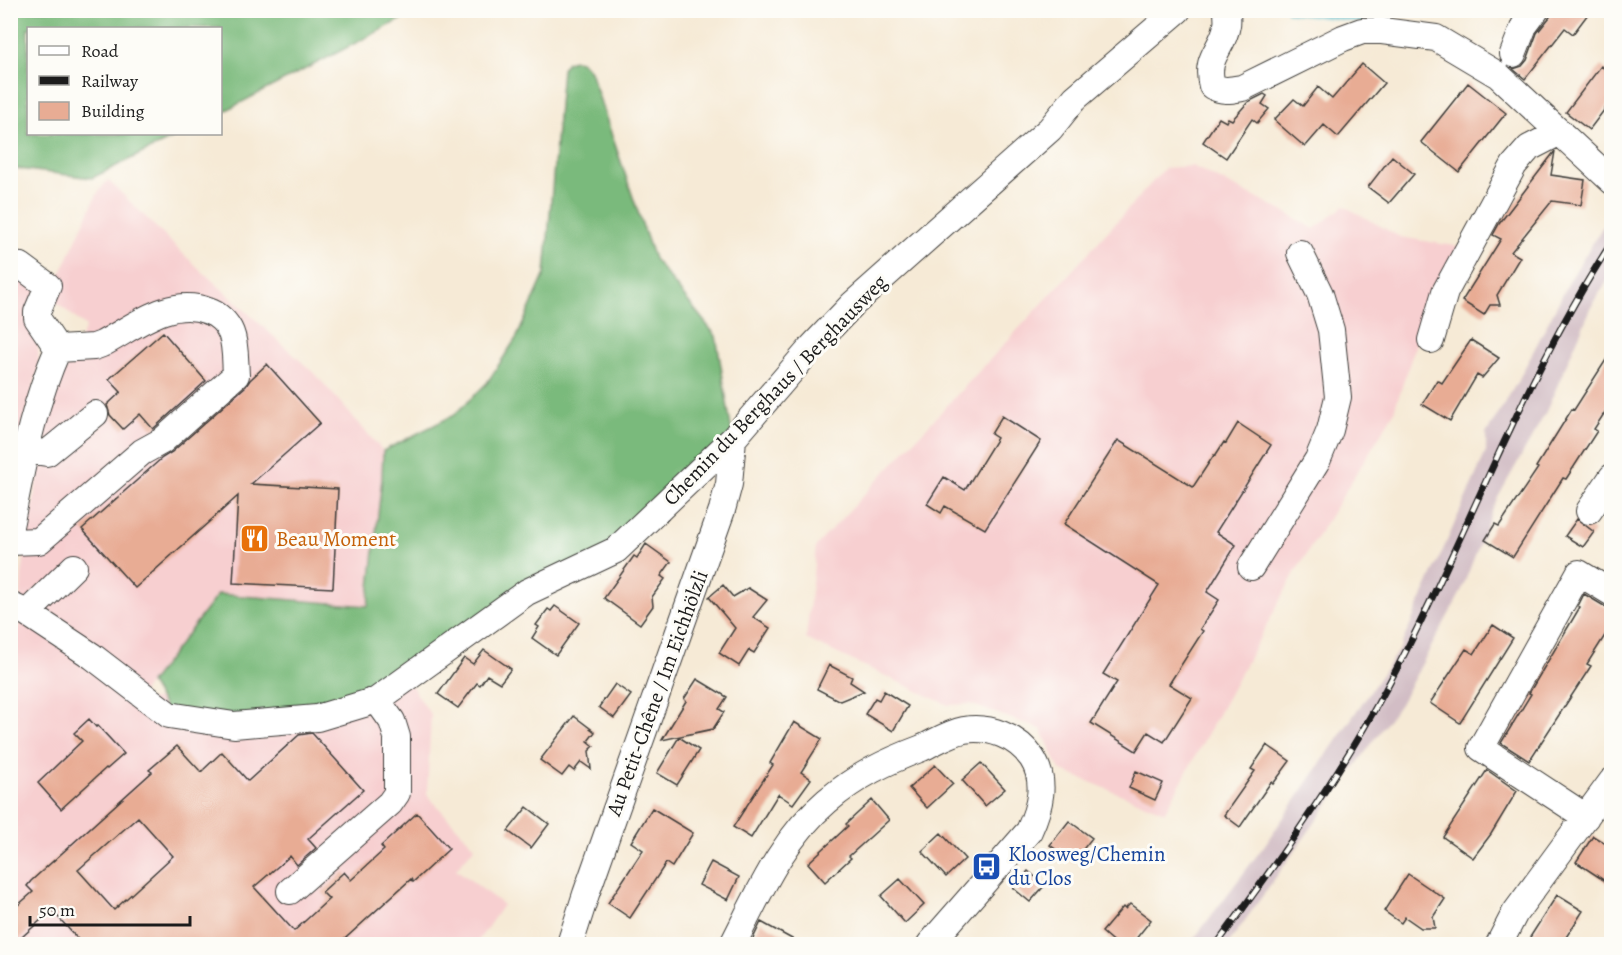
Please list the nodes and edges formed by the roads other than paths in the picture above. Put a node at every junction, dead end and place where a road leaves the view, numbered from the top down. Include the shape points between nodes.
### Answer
1 (1178, 10) edge
2 (1227, 10) edge
3 (1536, 10) edge
4 (1513, 54) dead end
5 (1560, 132) junction
6 (1611, 181) edge
7 (1300, 253) dead end
8 (10, 265) edge
9 (10, 276) edge
10 (44, 294) junction
11 (1431, 340) dead end
12 (58, 349) junction
13 (95, 414) dead end
14 (733, 439) junction
15 (26, 450) junction
16 (1611, 477) edge
17 (1589, 511) dead end
18 (10, 526) edge
19 (10, 542) edge
20 (74, 567) dead end
21 (1251, 567) dead end
22 (1611, 593) edge
23 (19, 609) edge
24 (377, 700) junction
25 (1611, 781) edge
26 (1586, 817) junction
27 (290, 891) dead end
28 (570, 945) edge
29 (733, 945) edge
30 (930, 945) edge
31 (1499, 945) edge

1 - 14 street, Chemin du Berghaus / Berghausweg via 1075,98 1050,129 854,304
2 - 5 street via 1227,27 1209,71 1216,88 1242,88 1343,38 1362,31 1382,31 1436,39 1498,75
3 - 4 street via 1524,26
5 - 6 street
5 - 11 street via 1529,148 1514,165 1445,292
7 - 21 street via 1320,294 1331,330 1338,397 1318,459
8 - 10 street via 21,267
9 - 10 street
10 - 12 street via 37,318
12 - 15 street via 38,398
12 - 19 street via 94,347 163,311 194,306 213,312 231,333 236,375 39,541
13 - 15 street via 47,453
14 - 24 street, Chemin du Berghaus / Berghausweg via 616,550 527,592
14 - 28 street, Au Petit-Chêne / Im Eichhölzli via 722,510
15 - 18 street
16 - 17 street
20 - 23 street
22 - 26 street via 1579,573 1481,748
23 - 24 street, Chemin du Berghaus / Berghausweg via 92,656 169,715 234,726 317,718
24 - 27 street via 392,721 397,737 397,793
25 - 26 street
26 - 31 street via 1515,914
29 - 30 street via 770,872 796,834 825,803 884,763 953,733 977,729 998,732 1014,740 1040,773 1036,815 1029,831

